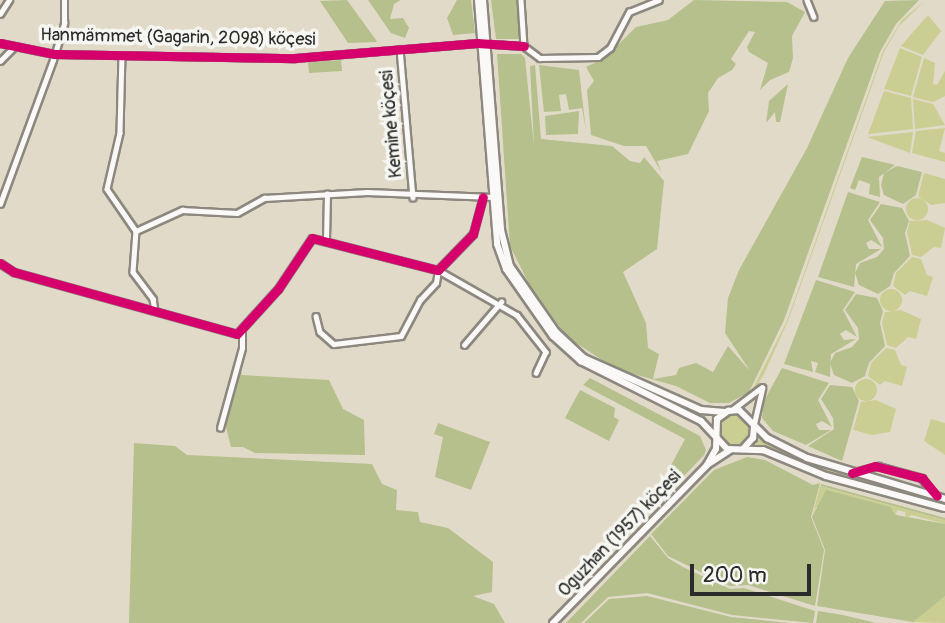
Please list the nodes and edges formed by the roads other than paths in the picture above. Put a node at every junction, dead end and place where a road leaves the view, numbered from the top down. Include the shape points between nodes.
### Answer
1 (9, 0) edge
2 (64, 0) edge
3 (481, 0) edge
4 (521, 0) edge
5 (659, 0) edge
6 (807, 0) edge
7 (0, 14) edge
8 (814, 17) dead end
9 (0, 43) edge
10 (486, 43) junction
11 (524, 46) junction
12 (13, 48) junction
13 (400, 49) junction
14 (54, 54) junction
15 (122, 55) junction
16 (0, 61) edge
17 (0, 184) edge
18 (5, 189) junction
19 (327, 194) junction
20 (412, 197) junction
21 (483, 197) junction
22 (496, 197) junction
23 (0, 204) edge
24 (136, 231) junction
25 (326, 239) junction
26 (0, 263) edge
27 (438, 270) junction
28 (501, 302) junction
29 (155, 310) junction
30 (316, 316) dead end
31 (242, 333) junction
32 (464, 345) dead end
33 (536, 373) dead end
34 (728, 411) junction
35 (754, 424) junction
36 (220, 428) dead end
37 (715, 436) junction
38 (730, 450) junction
39 (741, 450) junction
40 (707, 465) junction
41 (852, 473) junction
42 (937, 496) junction
43 (945, 499) edge
44 (945, 509) edge
45 (553, 623) edge

1 - 7 street
2 - 14 street via 64,23
3 - 10 main road
4 - 11 street
5 - 11 street, Hanmämmet (Gagarin, 2098) köçesi via 629,12 610,48 598,57 540,58
6 - 8 street
9 - 12 street, Hanmämmet (Gagarin, 2098) köçesi
10 - 11 street, Hanmämmet (Gagarin, 2098) köçesi
10 - 13 street, Hanmämmet (Gagarin, 2098) köçesi
10 - 22 main road
12 - 14 street, Hanmämmet (Gagarin, 2098) köçesi
12 - 16 street
13 - 15 street, Hanmämmet (Gagarin, 2098) köçesi via 295,58
13 - 20 street, Kemine köçesi
14 - 15 street, Hanmämmet (Gagarin, 2098) köçesi
14 - 18 street
15 - 24 street via 120,133 107,189
17 - 18 street
18 - 23 street
19 - 20 street
19 - 24 street via 264,198 234,213 186,209
19 - 25 street
20 - 21 street
21 - 22 street
21 - 27 street via 473,234
22 - 34 main road via 510,266 568,346 626,380 704,411
22 - 37 main road via 501,258 553,336 581,361 690,415
24 - 29 street via 133,272 153,299
25 - 27 street
25 - 31 street via 308,242
26 - 29 street via 14,272
27 - 28 street via 461,286
27 - 30 street via 436,283 420,300 401,336 334,344 320,332
28 - 32 street
28 - 33 street via 545,349
29 - 31 street via 232,334
31 - 36 street
34 - 35 main road via 746,413
34 - 35 street via 762,387
34 - 37 main road via 716,422
35 - 39 main road via 752,441
35 - 41 main road via 773,442
37 - 38 main road
37 - 40 main road, Oguzhan (1957) köçesi via 716,449
38 - 39 main road
38 - 40 main road, Oguzhan (1957) köçesi
39 - 44 main road via 766,451 826,476
40 - 45 main road, Oguzhan (1957) köçesi
41 - 42 main road
41 - 42 street via 875,466 911,475 924,479
42 - 43 main road

